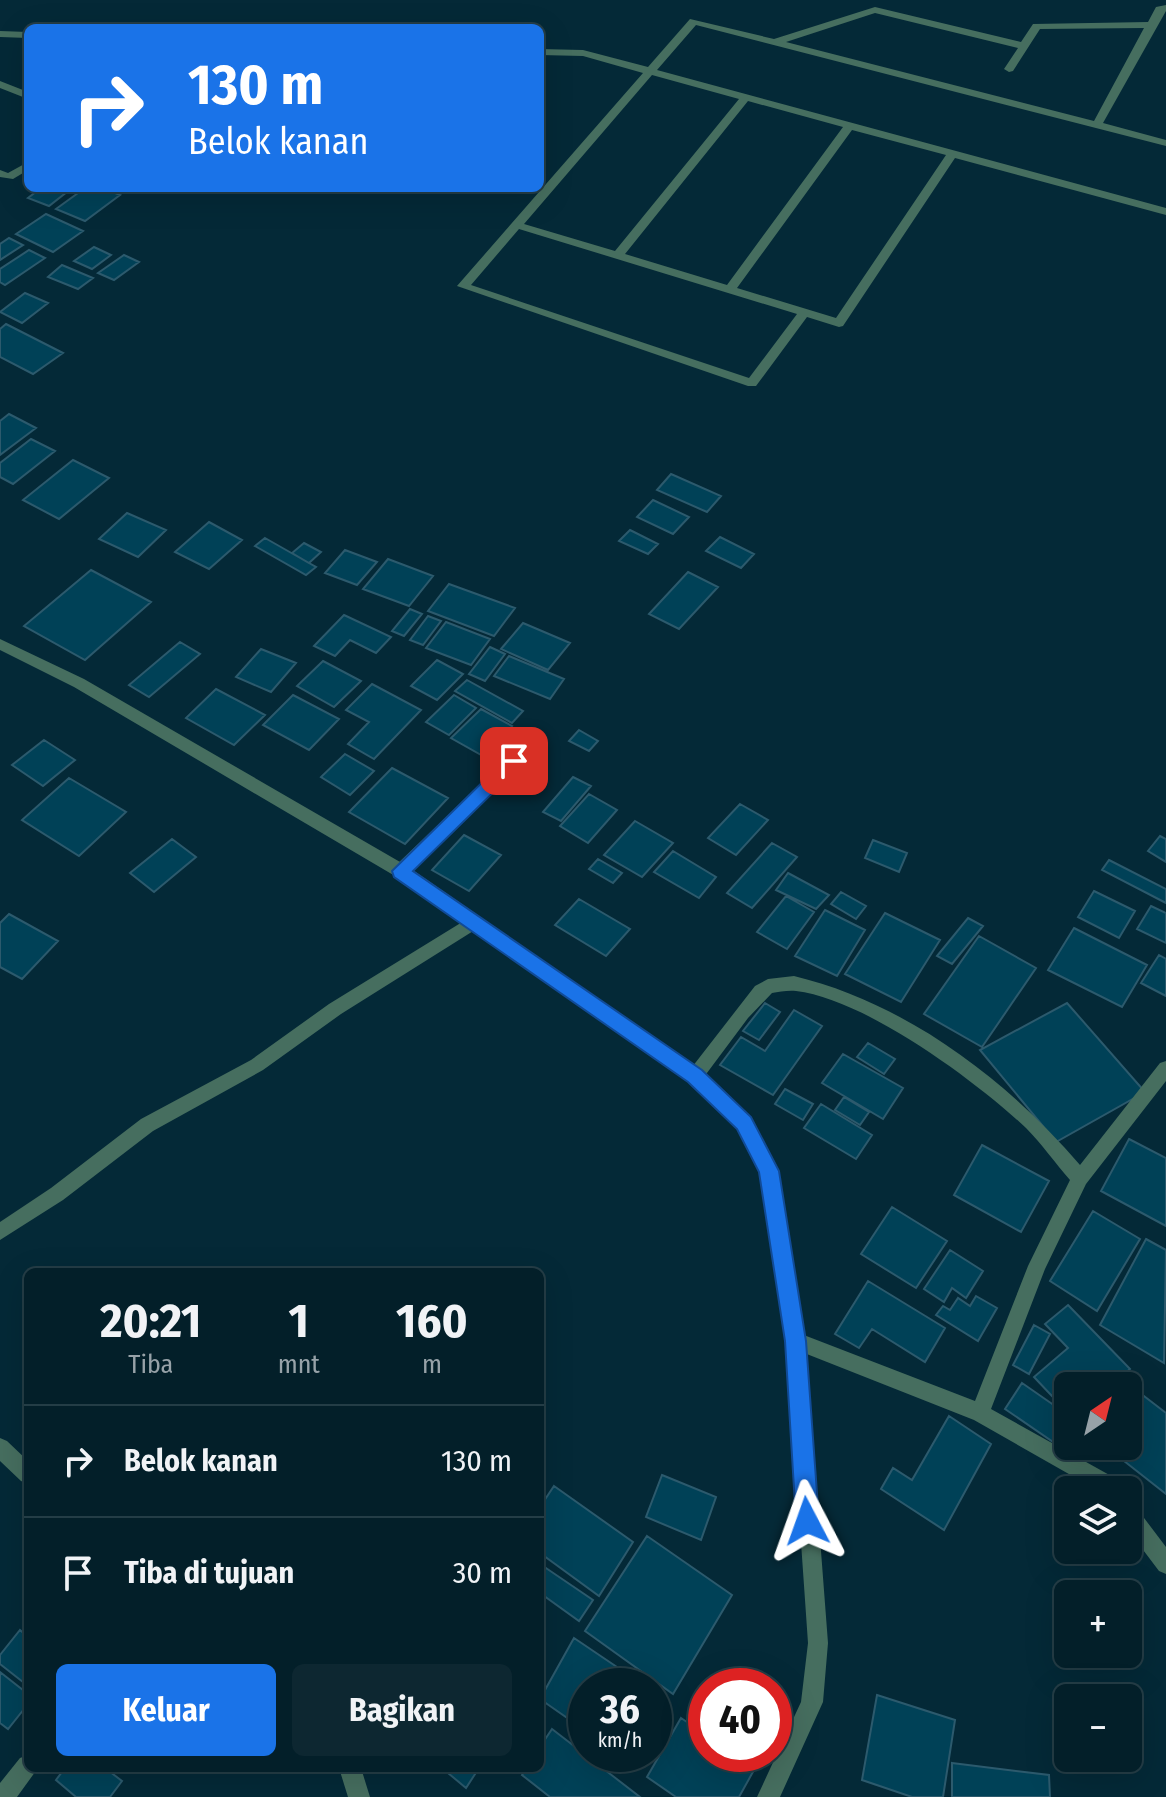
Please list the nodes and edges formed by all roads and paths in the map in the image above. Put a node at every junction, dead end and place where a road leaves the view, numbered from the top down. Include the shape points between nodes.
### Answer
1 (1166, 8) edge
2 (1152, 25) junction
3 (0, 34) edge
4 (24, 35) edge
5 (776, 41) junction
6 (1023, 46) junction
7 (544, 52) edge
8 (1009, 69) dead end
9 (650, 71) junction
10 (0, 84) edge
11 (24, 94) edge
12 (746, 97) junction
13 (1097, 125) junction
14 (849, 126) junction
15 (1166, 143) edge
16 (952, 154) junction
17 (24, 168) edge
18 (0, 173) edge
19 (1166, 212) edge
20 (516, 225) junction
21 (617, 256) junction
22 (730, 290) junction
23 (804, 313) junction
24 (0, 644) edge
25 (514, 761) dead end
26 (401, 871) junction
27 (472, 923) junction
28 (1166, 1068) edge
29 (695, 1076) junction
30 (1080, 1178) junction
31 (0, 1232) edge
32 (796, 1341) junction
33 (980, 1413) junction
34 (0, 1448) edge
35 (24, 1470) edge
36 (1092, 1476) edge
37 (1142, 1532) edge
38 (1166, 1564) edge
39 (24, 1771) edge
40 (351, 1772) edge
41 (3, 1797) edge
42 (359, 1797) edge
43 (768, 1797) edge

1 - 2 street
2 - 6 street via 1037,26
2 - 13 street
3 - 4 street
5 - 6 street via 875,10
5 - 9 street via 694,21
5 - 13 street
6 - 8 street
7 - 9 street via 583,53
9 - 12 street
9 - 20 street
10 - 11 street
12 - 14 street
12 - 21 street
13 - 15 street
14 - 16 street
14 - 22 street
16 - 19 street
16 - 23 street via 839,323
17 - 18 street via 9,177
20 - 21 street
20 - 23 street via 463,286 752,383
21 - 22 street
22 - 23 street
24 - 26 street via 79,683
25 - 26 street
26 - 27 street
27 - 29 street
27 - 31 street via 257,1065 147,1125
28 - 30 street
29 - 30 street via 765,987 789,980 886,1018 949,1057 1032,1123
29 - 32 street via 744,1123 769,1171
30 - 33 street via 1037,1266
32 - 33 street
32 - 43 street via 818,1643 812,1702
33 - 36 street
34 - 35 street
37 - 38 street
39 - 41 street
40 - 42 street

